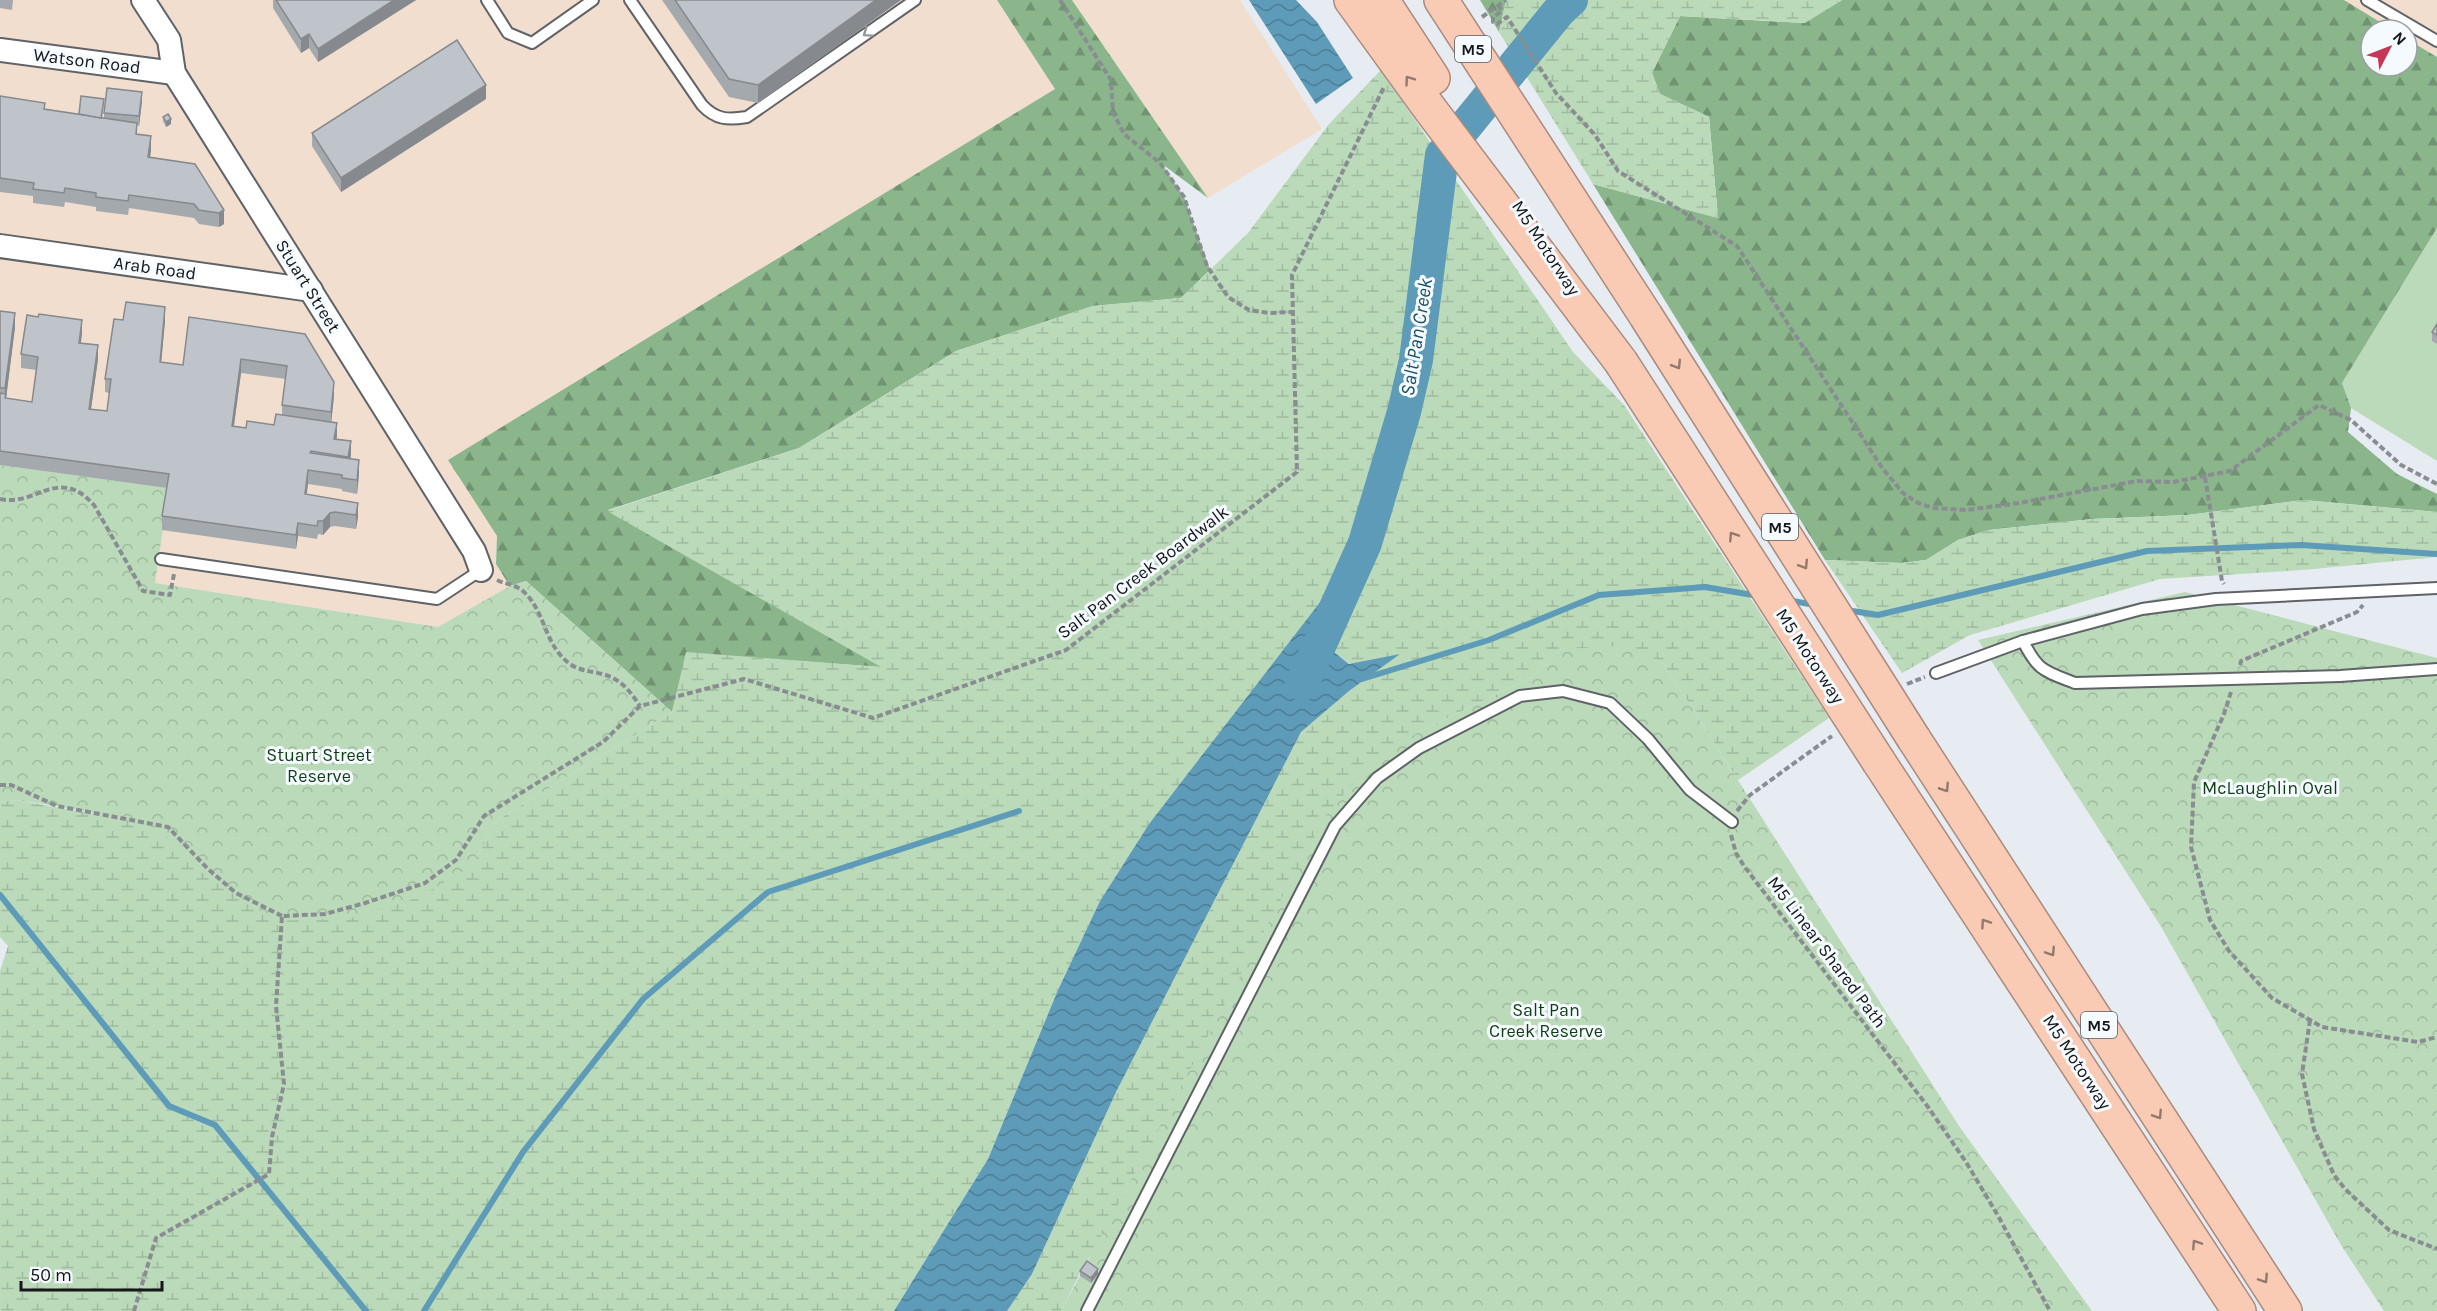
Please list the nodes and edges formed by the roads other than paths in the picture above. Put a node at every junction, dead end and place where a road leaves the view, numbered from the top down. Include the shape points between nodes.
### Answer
1 (143, 0) edge
2 (487, 0) edge
3 (593, 0) edge
4 (630, 0) edge
5 (915, 0) edge
6 (1351, 0) edge
7 (1382, 0) edge
8 (1441, 0) edge
9 (2367, 0) edge
10 (1470, 9) edge
11 (2437, 41) edge
12 (0, 50) edge
13 (174, 73) junction
14 (0, 246) edge
15 (311, 290) junction
16 (1646, 316) junction
17 (1621, 362) junction
18 (162, 559) dead end
19 (481, 570) joint
20 (2437, 588) edge
21 (2023, 641) junction
22 (2437, 669) edge
23 (1936, 673) road end
24 (1732, 822) road end
25 (1088, 1311) edge
26 (2239, 1311) edge
27 (2285, 1311) edge

1 - 13 street, Stuart Street via 169,40
2 - 3 lane via 508,33 532,43
5 -> 4 lane via 747,117 727,120 712,115 702,105
17 -> 6 highway
7 - 17 highway, M5 Motorway / M5
8 - 16 highway, M5
9 - 11 lane
10 - 16 highway, M5 via 1633,277
12 - 13 street, Watson Road
13 - 15 street, Stuart Street
14 - 15 street, Arab Road
15 - 19 street, Stuart Street via 474,551
16 -> 27 highway, M5, bridge via 1914,739
26 -> 17 highway, M5 Motorway / M5, bridge
18 - 19 lane via 437,599
20 - 21 lane via 2216,599 2142,609
21 - 22 lane via 2041,669 2075,683 2340,676
21 - 23 lane
24 - 25 lane via 1690,790 1648,739 1610,703 1563,691 1520,696 1419,748 1377,778 1335,826

